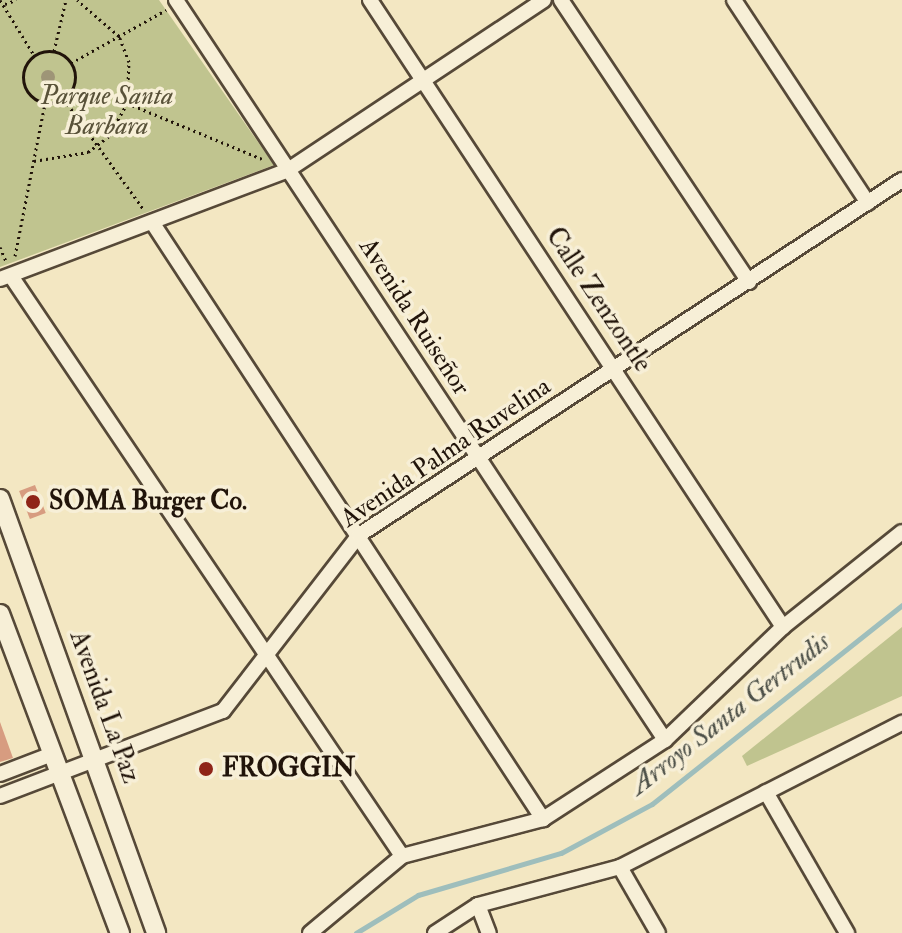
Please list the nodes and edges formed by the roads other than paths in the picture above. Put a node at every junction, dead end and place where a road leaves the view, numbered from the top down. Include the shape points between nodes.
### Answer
1 (370, 0) edge
2 (544, 0) edge
3 (561, 0) edge
4 (734, 0) edge
5 (177, 2) edge
6 (423, 80) junction
7 (288, 170) junction
8 (902, 180) edge
9 (868, 203) junction
10 (152, 222) junction
11 (6, 277) edge
12 (749, 282) junction
13 (615, 369) junction
14 (478, 457) junction
15 (0, 499) edge
16 (902, 532) edge
17 (359, 535) junction
18 (0, 614) edge
19 (783, 627) junction
20 (262, 653) junction
21 (902, 723) edge
22 (665, 740) junction
23 (52, 754) junction
24 (95, 760) junction
25 (59, 773) junction
26 (0, 774) edge
27 (766, 792) junction
28 (0, 796) edge
29 (543, 819) junction
30 (402, 856) junction
31 (620, 867) junction
32 (478, 905) junction
33 (120, 933) edge
34 (156, 933) edge
35 (310, 933) edge
36 (435, 933) edge
37 (489, 933) edge
38 (658, 933) edge
39 (847, 933) edge

1 - 6 street, Calle Zenzontle
2 - 6 street
3 - 12 street
4 - 9 street
5 - 7 street, Avenida Ruiseñor
6 - 7 street
6 - 13 street, Calle Zenzontle
7 - 10 street
7 - 14 street, Avenida Ruiseñor
8 - 9 street, Avenida Palma Ruvelina
9 - 12 street, Avenida Palma Ruvelina
10 - 11 street
10 - 17 street
11 - 20 street
12 - 13 street, Avenida Palma Ruvelina
13 - 14 street, Avenida Palma Ruvelina
13 - 19 street, Calle Zenzontle
14 - 17 street, Avenida Palma Ruvelina
14 - 22 street, Avenida Ruiseñor
15 - 24 street, Avenida La Paz
16 - 19 street
17 - 20 street, Avenida Palma Ruvelina
17 - 29 street
18 - 23 street
19 - 22 street
20 - 24 street, Avenida Palma Ruvelina via 223,711
20 - 30 street
21 - 27 street
22 - 29 street
23 - 25 street
23 - 26 street
24 - 25 street, Avenida Palma Ruvelina
24 - 34 street, Avenida La Paz
25 - 28 street, Avenida Palma Ruvelina
25 - 33 street
27 - 31 street
27 - 39 street
29 - 30 street
30 - 35 street
31 - 32 street
31 - 38 street
32 - 36 street
32 - 37 street

